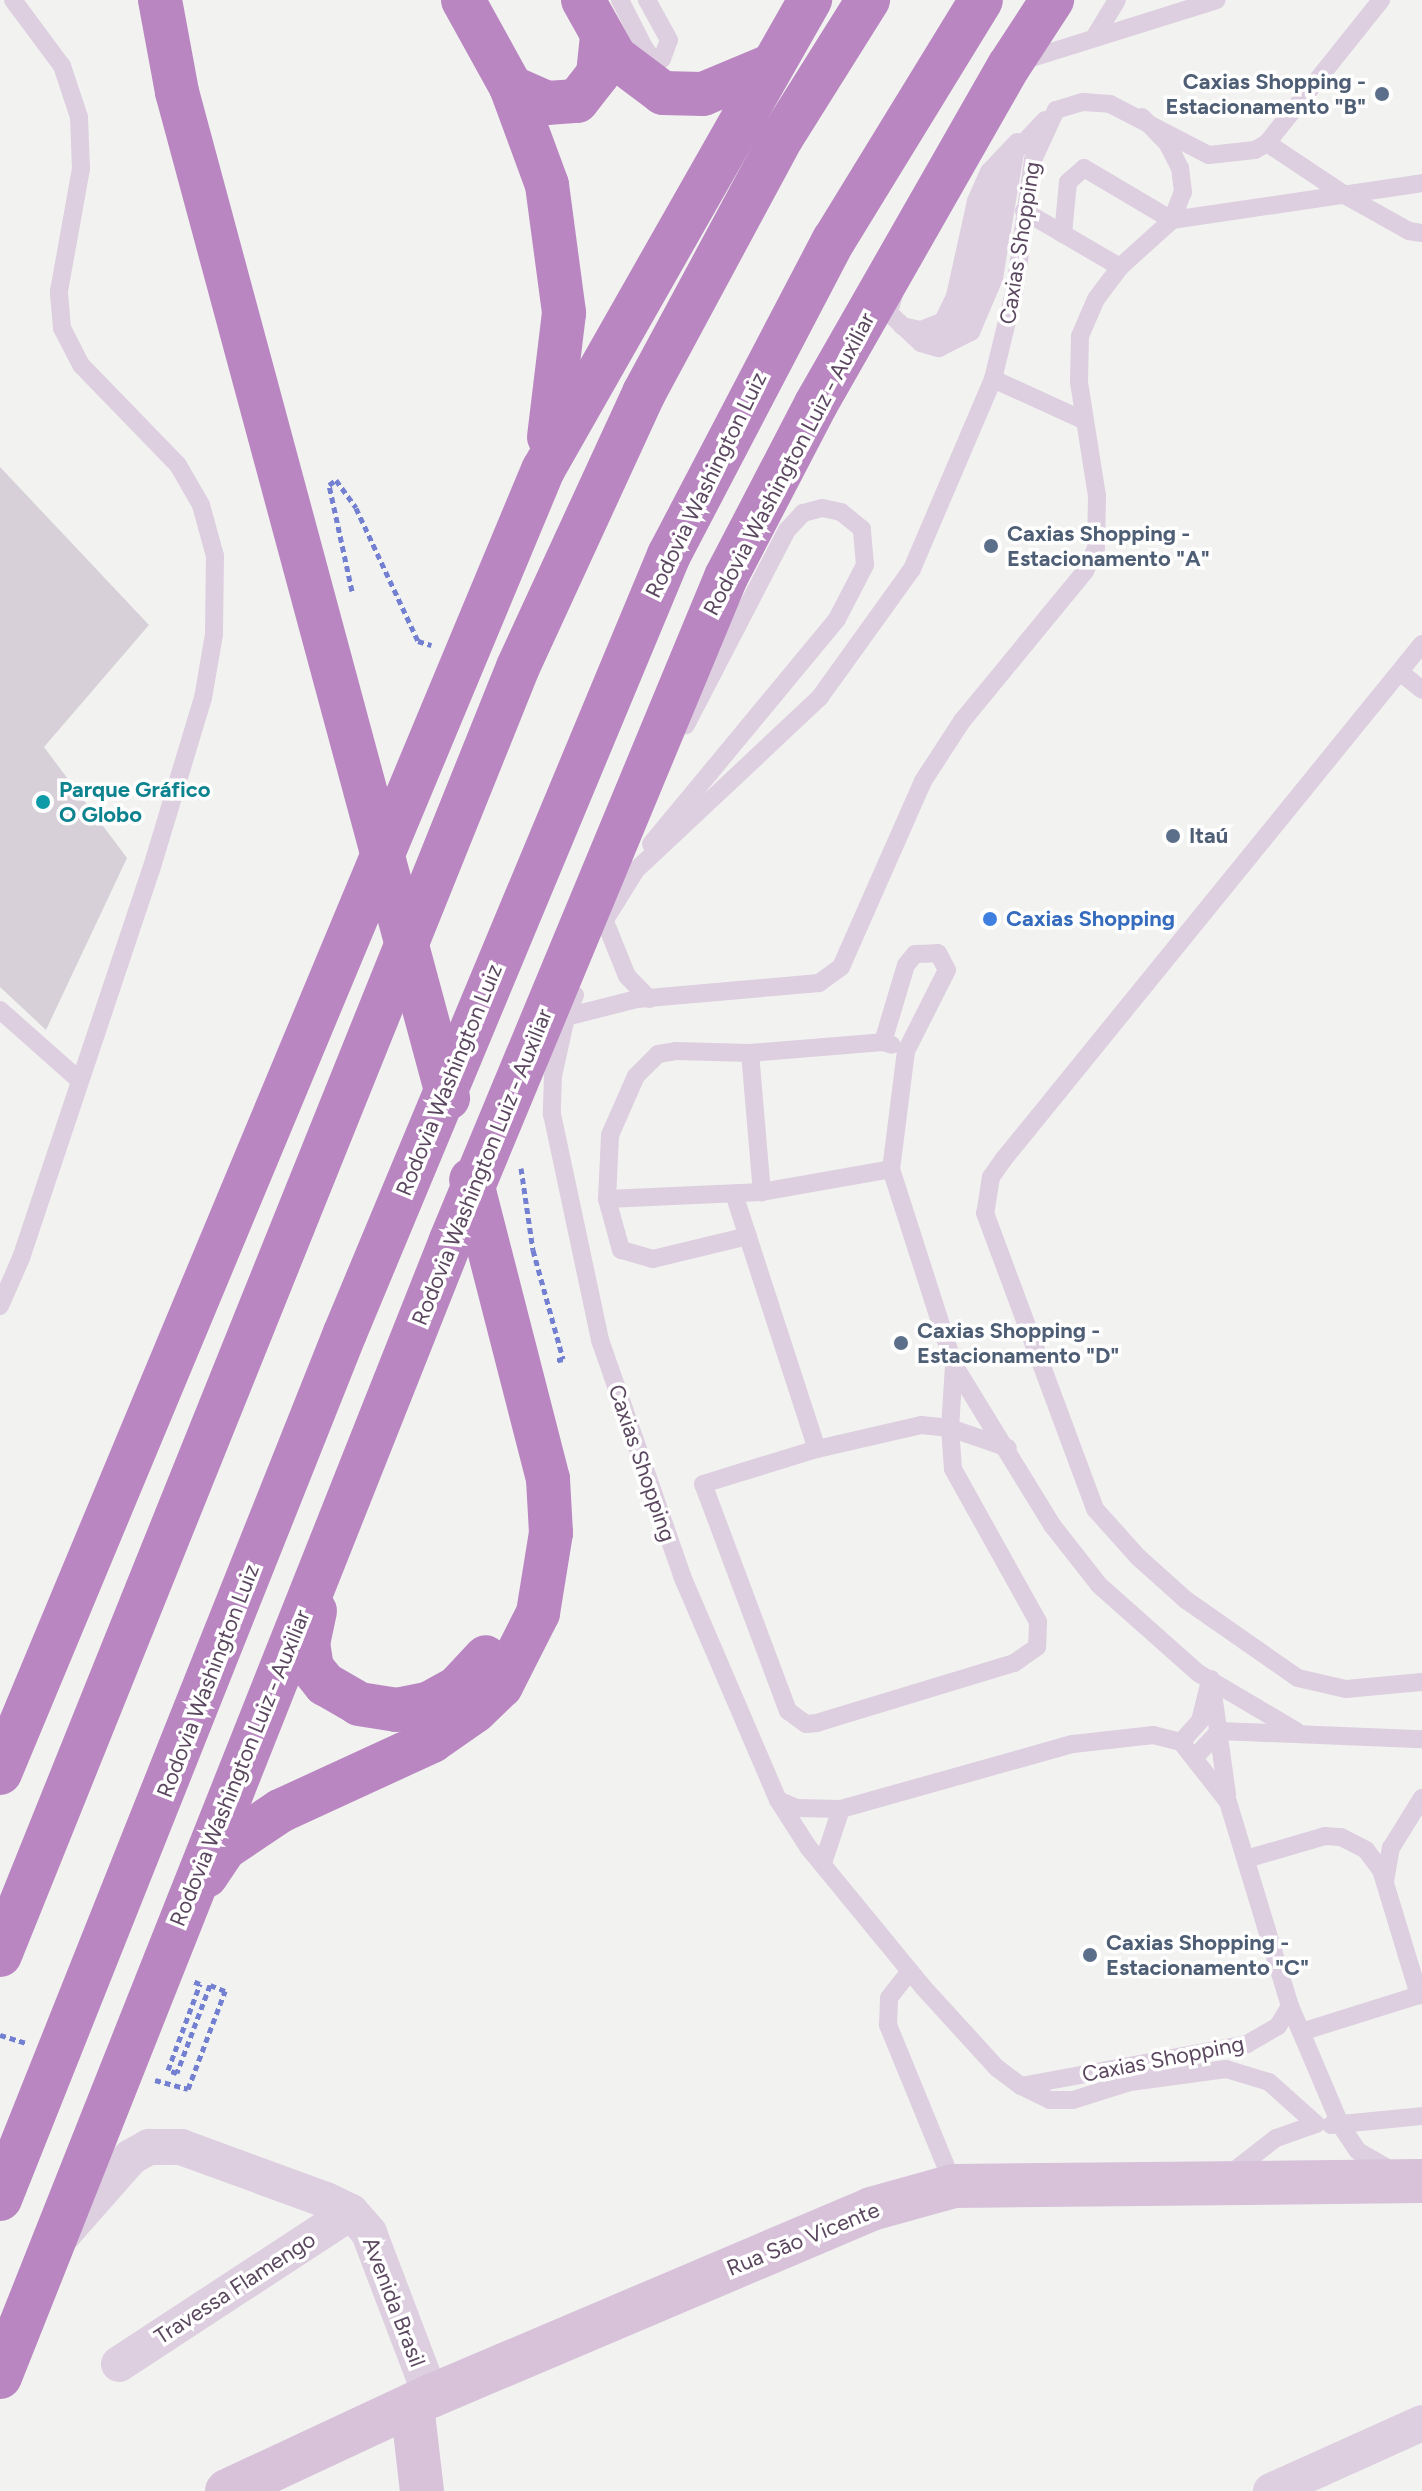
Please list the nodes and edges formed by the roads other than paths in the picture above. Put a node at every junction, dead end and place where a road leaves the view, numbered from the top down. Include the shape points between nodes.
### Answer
1 (13, 0) edge
2 (133, 0) edge
3 (160, 0) edge
4 (463, 0) edge
5 (647, 0) edge
6 (810, 0) edge
7 (868, 0) edge
8 (981, 0) edge
9 (998, 0) edge
10 (1052, 0) edge
11 (1117, 0) edge
12 (1217, 0) edge
13 (1381, 0) edge
14 (602, 12) edge
15 (1094, 38) junction
16 (1009, 66) junction
17 (768, 67) junction
18 (511, 87) junction
19 (1056, 110) junction
20 (1142, 117) junction
21 (1029, 133) junction
22 (1267, 143) junction
23 (1422, 183) edge
24 (1348, 197) junction
25 (1024, 211) junction
26 (1172, 220) junction
27 (1422, 233) edge
28 (1063, 234) junction
29 (911, 238) junction
30 (1120, 267) junction
31 (899, 325) junction
32 (993, 379) junction
33 (1085, 421) junction
34 (543, 470) junction
35 (281, 537) junction
36 (726, 577) junction
37 (1422, 644) edge
38 (1400, 672) junction
39 (1422, 690) edge
40 (659, 840) junction
41 (604, 919) junction
42 (569, 955) junction
43 (649, 999) junction
44 (0, 1010) edge
45 (566, 1017) junction
46 (883, 1042) junction
47 (906, 1051) junction
48 (750, 1053) junction
49 (78, 1079) junction
50 (891, 1169) junction
51 (762, 1192) junction
52 (734, 1194) junction
53 (607, 1199) junction
54 (748, 1236) junction
55 (0, 1306) edge
56 (954, 1365) junction
57 (529, 1380) junction
58 (950, 1428) junction
59 (1008, 1448) junction
60 (817, 1449) junction
61 (326, 1557) junction
62 (1211, 1679) junction
63 (1422, 1682) edge
64 (1219, 1731) junction
65 (1296, 1731) junction
66 (1422, 1739) edge
67 (1181, 1742) junction
68 (1196, 1756) junction
69 (0, 1773) edge
70 (1422, 1798) edge
71 (778, 1800) junction
72 (1228, 1802) junction
73 (841, 1809) junction
74 (1246, 1859) junction
75 (823, 1863) junction
76 (1385, 1885) junction
77 (180, 1914) junction
78 (0, 1955) edge
79 (910, 1971) junction
80 (1420, 1994) edge
81 (1290, 2006) junction
82 (1301, 2032) junction
83 (1182, 2067) junction
84 (1044, 2081) junction
85 (1021, 2086) junction
86 (1050, 2100) junction
87 (1422, 2116) edge
88 (1316, 2124) junction
89 (1341, 2126) junction
90 (1422, 2180) edge
91 (1220, 2181) junction
92 (954, 2186) junction
93 (0, 2199) edge
94 (351, 2212) junction
95 (54, 2245) junction
96 (119, 2364) dead end
97 (0, 2377) edge
98 (421, 2401) junction
99 (1422, 2423) edge
100 (227, 2491) edge
101 (422, 2491) edge
102 (1271, 2491) edge

1 - 49 lane via 62,66 79,117 81,169 59,291 62,328 81,365 178,465 201,505 215,556 214,634 203,698 151,870
2 - 35 highway via 153,107
3 - 35 highway
4 - 18 highway
5 - 14 lane via 669,40 662,59 652,58
6 - 17 highway
7 - 78 highway via 782,137 644,393 518,667
8 - 93 highway, Rodovia Washington Luiz via 834,240 669,555 345,1333
9 - 36 highway via 869,228 737,479
10 - 16 highway, Rodovia Washington Luiz - Auxiliar
11 - 15 lane
12 - 15 lane
13 - 22 lane
14 - 17 highway via 627,70 663,93 703,94
14 - 18 highway via 598,74 577,101 547,103
15 - 16 lane
16 - 29 highway, Rodovia Washington Luiz - Auxiliar
17 - 34 highway
18 - 34 highway via 547,185 559,253 564,313
19 - 20 lane via 1083,102 1110,104
19 - 21 lane, Caxias Shopping
19 - 25 lane, Caxias Shopping via 1033,160
20 - 22 lane via 1209,155 1233,157
20 - 26 lane via 1167,143 1180,168 1183,192
21 - 31 lane via 999,158 981,189 955,296 943,321 921,330
21 - 31 lane, Caxias Shopping via 1015,152 994,278 981,317 956,344 939,348 921,343
22 - 24 lane
23 - 24 lane
24 - 26 lane
24 - 27 lane
25 - 28 lane
25 - 32 lane, Caxias Shopping via 1015,289
26 - 28 lane via 1084,168 1068,182
26 - 30 lane
28 - 30 lane
29 - 31 lane via 895,278 889,313
29 - 36 highway, Rodovia Washington Luiz - Auxiliar
30 - 33 lane via 1096,299 1080,336 1077,356
32 - 33 lane
32 - 40 lane, Caxias Shopping via 912,569 884,614 774,746
33 - 43 lane via 1097,496 1096,548 1085,571 962,721 923,781 841,967 819,983
34 - 69 highway via 22,1695
35 - 57 highway
36 - 42 highway, Rodovia Washington Luiz - Auxiliar
37 - 38 lane
38 - 39 lane
38 - 63 lane via 1003,1160 991,1177 985,1213 1095,1509 1138,1557 1186,1600 1298,1678 1346,1689
40 - 41 lane, Caxias Shopping
40 - 42 lane, Caxias Shopping via 853,593 867,546 862,529 841,512 822,508 803,513 787,530
41 - 43 lane via 627,976
41 - 45 lane, Caxias Shopping
42 - 61 highway, Rodovia Washington Luiz - Auxiliar
43 - 45 lane
44 - 49 lane
45 - 71 lane, Caxias Shopping via 553,1076 552,1114 600,1340 682,1576
46 - 47 lane
46 - 47 lane via 906,965 915,954 938,953 947,970
46 - 48 lane
47 - 50 lane
48 - 51 lane
48 - 53 lane via 676,1051 658,1054 647,1063 610,1135
49 - 55 lane via 21,1258
50 - 51 lane
50 - 56 lane
51 - 52 lane
52 - 53 lane
52 - 54 lane
53 - 54 lane via 621,1250 636,1258
54 - 60 lane
56 - 58 lane
56 - 59 lane
57 - 61 highway via 525,1568 511,1616 484,1660 457,1688 428,1704 396,1710 359,1704 325,1684 312,1668 308,1643
57 - 77 highway via 548,1479 549,1567 538,1613 501,1686 432,1741 280,1811 225,1848
58 - 59 lane
58 - 60 lane via 921,1425
58 - 60 lane via 953,1469 1038,1622 1037,1647 1028,1657 806,1724 788,1711 767,1667 703,1484
59 - 62 lane via 1052,1525 1099,1585
61 - 77 highway, Rodovia Washington Luiz - Auxiliar
62 - 64 lane
62 - 65 lane
62 - 67 lane via 1200,1721
64 - 65 lane
64 - 68 lane
64 - 72 lane
65 - 66 lane
67 - 68 lane
67 - 73 lane via 1153,1735 1073,1744
68 - 72 lane
70 - 76 lane via 1391,1848
71 - 73 lane via 797,1808
71 - 75 lane, Caxias Shopping
72 - 74 lane
73 - 75 lane
74 - 76 lane via 1325,1836 1341,1837 1374,1858
74 - 81 lane
75 - 79 lane, Caxias Shopping
76 - 80 lane
77 - 95 highway, Rodovia Washington Luiz - Auxiliar
79 - 85 lane, Caxias Shopping via 997,2068
79 - 92 lane via 889,1998 888,2025
80 - 82 lane
81 - 82 lane
81 - 83 lane, Caxias Shopping via 1265,2036
82 - 89 lane
83 - 84 lane, Caxias Shopping
83 - 86 lane, Caxias Shopping
83 - 88 lane, Caxias Shopping via 1248,2072 1269,2082
84 - 85 lane, Caxias Shopping
84 - 86 lane
85 - 86 lane, Caxias Shopping
87 - 89 lane
88 - 89 lane
88 - 91 lane via 1276,2138
89 - 90 lane via 1373,2163
90 - 91 main road, Rua Sāo Vicente
91 - 92 main road, Rua Sāo Vicente
92 - 98 main road, Rua Sāo Vicente via 871,2209
94 - 95 street via 181,2147 149,2147 131,2157
94 - 96 street, Travessa Flamengo
94 - 98 street, Avenida Brasil via 369,2233
95 - 97 highway, Rodovia Washington Luiz - Auxiliar
98 - 100 main road, Rua Sāo Vicente
98 - 101 main road, Avenida Brasil
99 - 102 street

